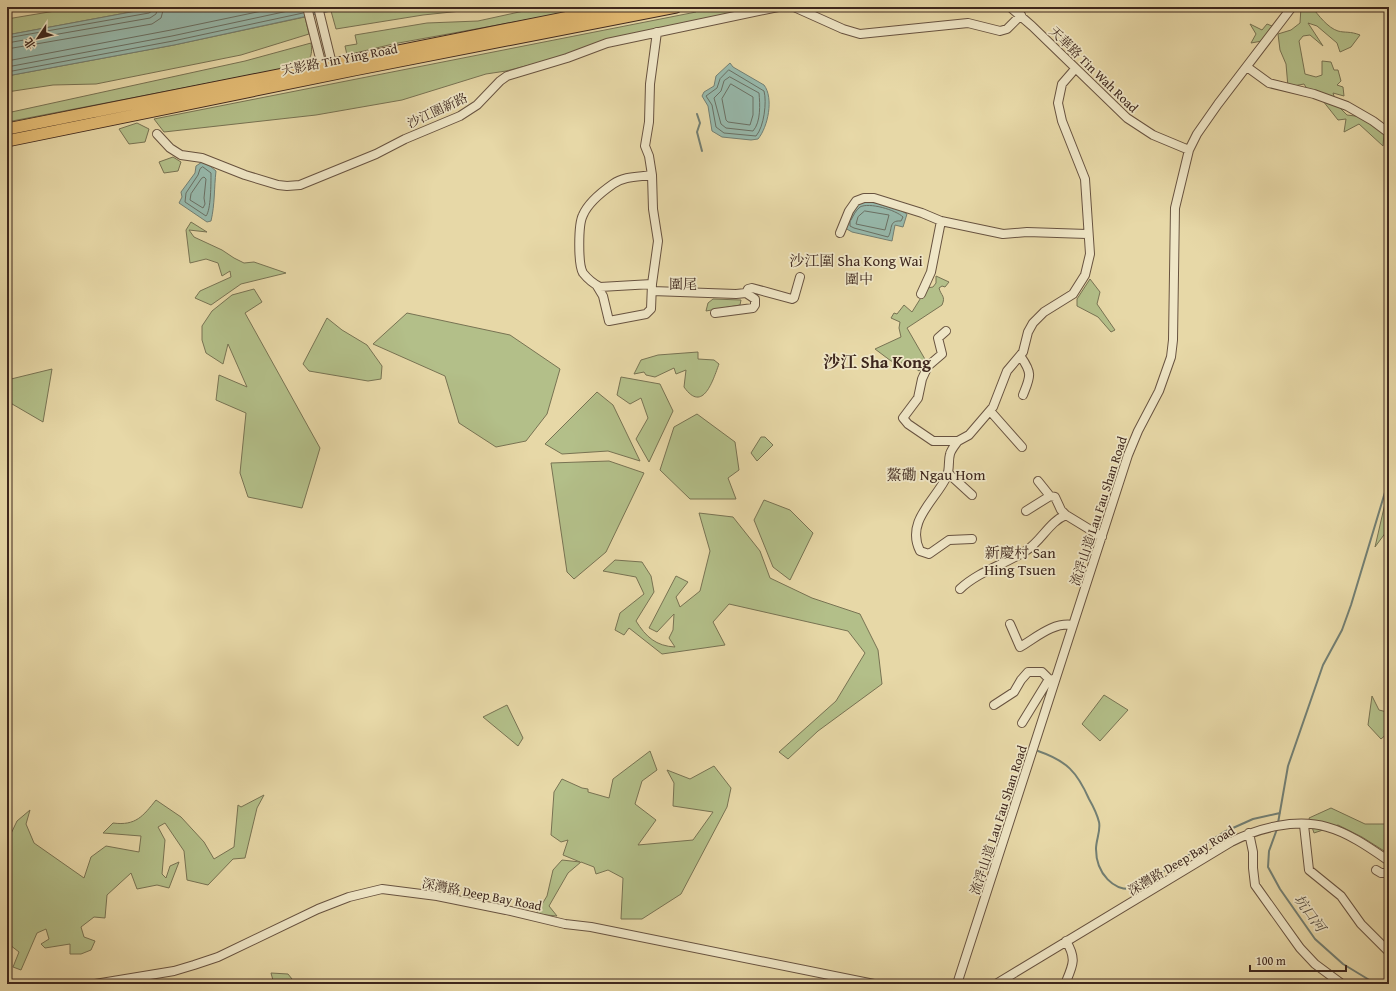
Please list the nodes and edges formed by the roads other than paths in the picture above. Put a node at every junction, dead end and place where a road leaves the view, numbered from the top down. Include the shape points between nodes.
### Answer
1 (307, 7) edge
2 (318, 7) edge
3 (619, 7) edge
4 (676, 7) edge
5 (778, 7) edge
6 (794, 7) edge
7 (1010, 7) edge
8 (1292, 7) edge
9 (1020, 15) junction
10 (657, 32) junction
11 (1247, 67) junction
12 (1075, 68) junction
13 (328, 70) junction
14 (7, 129) edge
15 (1389, 133) edge
16 (157, 134) dead end
17 (7, 141) edge
18 (1189, 150) junction
19 (652, 175) junction
20 (941, 221) junction
21 (840, 233) dead end
22 (1087, 234) junction
23 (800, 277) dead end
24 (597, 286) junction
25 (652, 288) junction
26 (746, 293) junction
27 (920, 294) dead end
28 (715, 312) dead end
29 (946, 331) dead end
30 (1021, 357) junction
31 (1023, 396) dead end
32 (991, 412) junction
33 (958, 441) junction
34 (1022, 447) dead end
35 (948, 472) junction
36 (1038, 481) dead end
37 (972, 495) dead end
38 (1050, 496) junction
39 (1026, 511) dead end
40 (1066, 515) junction
41 (1102, 537) junction
42 (972, 539) dead end
43 (960, 588) dead end
44 (1010, 624) dead end
45 (1073, 625) junction
46 (1052, 680) junction
47 (994, 705) dead end
48 (1022, 723) dead end
49 (1304, 824) junction
50 (1249, 833) junction
51 (1389, 860) edge
52 (1376, 870) dead end
53 (1389, 874) edge
54 (1066, 941) junction
55 (1389, 952) edge
56 (961, 972) junction
57 (95, 984) edge
58 (874, 984) edge
59 (951, 984) edge
60 (957, 984) edge
61 (996, 984) edge
62 (1065, 984) edge
63 (1342, 984) edge

1 - 13 street via 316,43
2 - 13 street via 326,42
3 - 13 main road, 天影路 Tin Ying Road
4 - 13 main road, 天影路 Tin Ying Road
5 - 10 street, 沙江圍新路
6 - 9 street via 860,34 968,23 1000,32 1007,29
7 - 9 street, 天華路 Tin Wah Road
8 - 11 street, 流浮山道 Lau Fau Shan Road
9 - 12 street, 天華路 Tin Wah Road
10 - 16 street, 沙江圍新路 via 607,43 507,76 477,105 460,116 300,185 278,185 202,158 181,155
10 - 19 street via 645,146
11 - 15 street via 1269,83 1314,94 1347,106
11 - 18 street, 流浮山道 Lau Fau Shan Road via 1197,134
12 - 18 street, 天華路 Tin Wah Road via 1111,104 1136,124 1153,135
12 - 22 street via 1062,84 1058,103 1062,121 1085,179
13 - 14 main road, 天影路 Tin Ying Road
13 - 17 main road, 天影路 Tin Ying Road
18 - 41 street, 流浮山道 Lau Fau Shan Road via 1175,208 1173,340 1170,361 1159,391 1132,443
19 - 24 street via 618,181 596,199 582,215 581,268
19 - 25 street via 653,209 658,241
20 - 21 street via 878,198 864,198 852,206
20 - 22 street via 1008,235 1027,232
20 - 27 street via 931,272
22 - 30 street via 1089,266 1080,285 1067,299 1048,309 1033,323
23 - 26 street via 792,299 752,288
24 - 25 street
24 - 25 street via 603,296 608,321 646,314 652,306
25 - 26 street
26 - 28 street via 754,299 753,308
29 - 33 street via 938,338 942,354 928,366 918,398 904,418 908,424 933,441
30 - 31 street via 1029,368 1030,376
30 - 32 street via 1007,371
32 - 33 street via 969,435
32 - 34 street
33 - 35 street via 950,455
35 - 37 street
35 - 42 street via 918,519 916,534 919,547 922,552 929,554 949,540
36 - 38 street
38 - 39 street
38 - 40 street via 1055,497
40 - 41 street
40 - 43 street via 1028,549 978,575
41 - 45 street, 流浮山道 Lau Fau Shan Road
44 - 45 street via 1020,650 1056,625
45 - 46 street, 流浮山道 Lau Fau Shan Road
46 - 47 street via 1042,672 1028,672 1014,692
46 - 48 street
46 - 56 street, 流浮山道 Lau Fau Shan Road
49 - 50 street, 深灣路 Deep Bay Road via 1269,827
49 - 51 street, 深灣路 Deep Bay Road via 1326,826 1345,834
49 - 55 street via 1308,870 1341,896 1361,924
50 - 54 street, 深灣路 Deep Bay Road
50 - 63 street via 1255,885 1300,948 1315,964
52 - 53 street
54 - 61 street, 深灣路 Deep Bay Road
54 - 62 street via 1074,960
56 - 59 street, 流浮山道 Lau Fau Shan Road
56 - 60 street, 流浮山道 Lau Fau Shan Road
57 - 58 street, 深灣路 Deep Bay Road via 174,971 194,965 218,957 318,909 349,897 382,889 437,896 565,924 591,927

